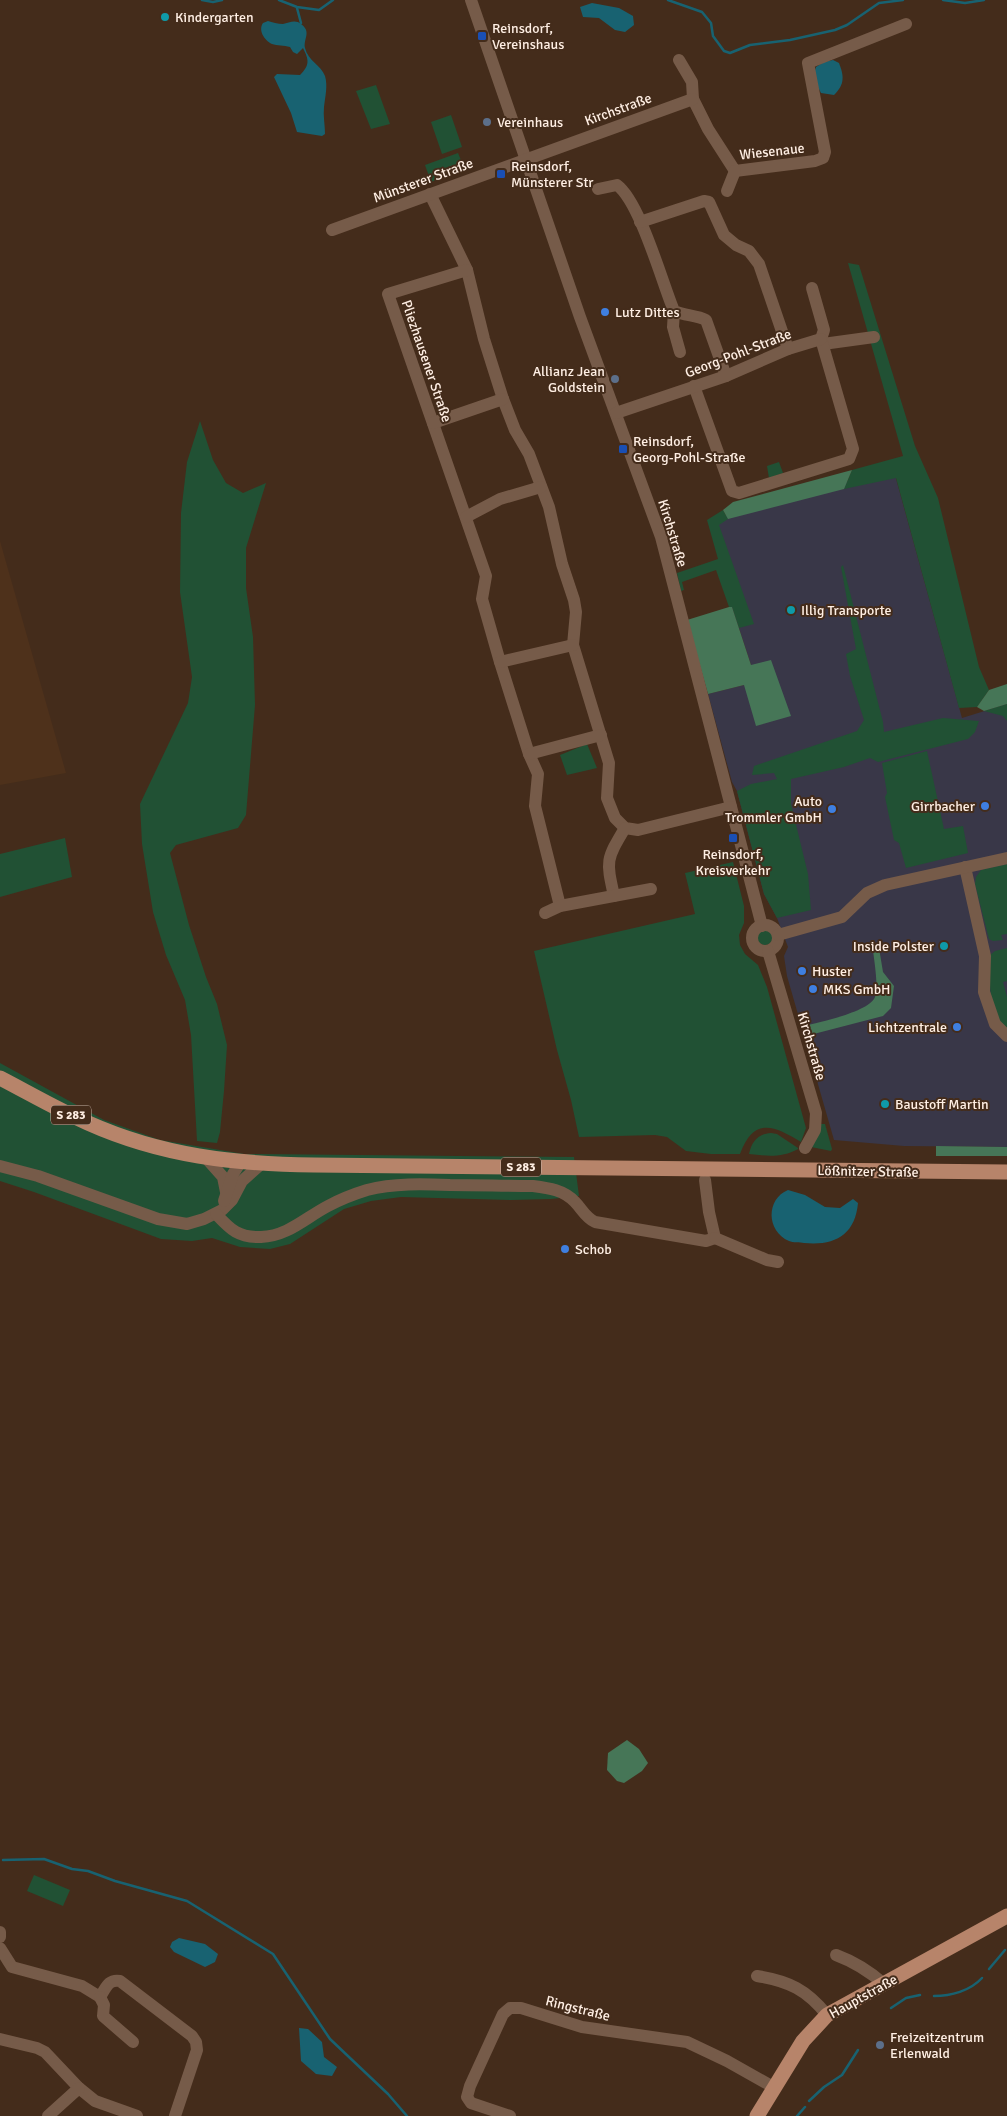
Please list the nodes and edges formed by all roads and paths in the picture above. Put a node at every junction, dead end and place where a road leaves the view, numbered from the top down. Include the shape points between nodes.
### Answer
1 (471, 0) edge
2 (906, 24) dead end
3 (679, 60) dead end
4 (693, 99) junction
5 (525, 158) junction
6 (735, 171) junction
7 (598, 189) dead end
8 (727, 191) dead end
9 (430, 194) junction
10 (640, 222) junction
11 (332, 230) dead end
12 (467, 270) junction
13 (812, 288) dead end
14 (674, 311) junction
15 (874, 337) dead end
16 (822, 341) junction
17 (788, 349) junction
18 (680, 352) dead end
19 (726, 376) junction
20 (694, 386) junction
21 (503, 399) junction
22 (616, 413) junction
23 (433, 423) junction
24 (541, 487) junction
25 (466, 517) junction
26 (573, 645) junction
27 (500, 662) junction
28 (601, 735) junction
29 (529, 754) junction
30 (731, 806) junction
31 (625, 828) junction
32 (1007, 858) edge
33 (965, 867) junction
34 (651, 889) dead end
35 (614, 896) junction
36 (560, 906) junction
37 (545, 913) dead end
38 (762, 926) junction
39 (778, 935) junction
40 (768, 951) junction
41 (1007, 1036) edge
42 (0, 1078) edge
43 (805, 1148) dead end
44 (207, 1159) junction
45 (240, 1163) junction
46 (261, 1164) junction
47 (0, 1166) edge
48 (1007, 1172) edge
49 (706, 1180) dead end
50 (242, 1181) junction
51 (226, 1196) junction
52 (216, 1214) junction
53 (715, 1238) junction
54 (778, 1262) dead end
55 (1007, 1916) edge
56 (0, 1932) edge
57 (0, 1938) edge
58 (0, 1948) edge
59 (836, 1955) dead end
60 (757, 1976) dead end
61 (884, 1984) junction
62 (100, 1996) junction
63 (828, 2015) junction
64 (0, 2039) edge
65 (134, 2042) dead end
66 (79, 2088) junction
67 (775, 2088) junction
68 (48, 2116) edge
69 (136, 2116) edge
70 (175, 2116) edge
71 (510, 2116) edge
72 (757, 2116) edge

1 - 5 street, Kirchstraße
2 - 6 street, Wiesenaue via 808,63 825,152 823,158
3 - 4 street, Wiesenaue via 692,82
4 - 5 street, Kirchstraße
4 - 6 street, Wiesenaue
5 - 9 street, Münsterer Straße
5 - 22 street, Kirchstraße
6 - 8 street
7 - 10 street via 617,185 624,190
9 - 11 street, Münsterer Straße
9 - 12 street
10 - 14 street
10 - 17 street via 704,200 709,202 724,235 750,251 759,264
12 - 21 street
12 - 23 street, Pliezhausener Straße via 388,294
13 - 16 street via 824,330
14 - 18 street via 673,327
14 - 19 street via 706,320
15 - 16 street, Georg-Pohl-Straße
16 - 17 street, Georg-Pohl-Straße
16 - 20 street via 854,449 850,459 739,493 732,491
17 - 19 street, Georg-Pohl-Straße
19 - 20 street, Georg-Pohl-Straße
20 - 22 street, Georg-Pohl-Straße
21 - 23 street
21 - 24 street
22 - 30 street, Kirchstraße via 661,537
23 - 25 street, Pliezhausener Straße
24 - 25 street via 500,499
24 - 26 street via 574,600
25 - 27 street, Pliezhausener Straße via 486,576 482,599
26 - 27 street
26 - 28 street
27 - 29 street, Pliezhausener Straße
28 - 29 street
28 - 31 street via 609,763 607,798 615,818
29 - 36 street, Pliezhausener Straße via 538,774 535,806
30 - 31 street via 638,830
30 - 38 street, Kirchstraße
31 - 35 street via 611,852 608,866
32 - 33 street
33 - 39 street via 875,888 842,916
33 - 41 street via 985,956 984,992 995,1024
34 - 35 street
35 - 36 street
36 - 37 street
38 - 39 street via 773,928
38 - 40 street via 754,931 752,942 757,949
39 - 40 street via 776,945
40 - 43 street, Kirchstraße via 816,1114 815,1130
42 - 44 main road, S 283 via 110,1132
44 - 45 main road, S 283
44 - 51 street via 223,1177
45 - 46 main road, S 283
45 - 50 street
45 - 51 street
46 - 48 main road, Lößnitzer Straße / S 283
46 - 50 street
47 - 52 street via 171,1222 187,1224
49 - 53 street
50 - 52 street via 232,1200
51 - 52 street
52 - 53 street via 245,1237 262,1237 290,1230 342,1199 383,1187 428,1184 534,1186 568,1195 588,1219 595,1222 706,1241
53 - 54 street
55 - 61 main road, Hauptstraße
56 - 57 street
58 - 62 street via 12,1967 82,1986
59 - 61 street via 871,1972
60 - 63 street via 801,1988
61 - 63 main road, Hauptstraße
62 - 65 street via 104,2005 103,2016
62 - 70 street via 109,1982 120,1981 196,2042
63 - 67 main road, Hauptstraße via 803,2040
64 - 66 street via 45,2052
66 - 68 street
66 - 69 street via 95,2101
67 - 71 street, Ringstraße via 727,2060 687,2042 582,2027 521,2008 510,2008 503,2014 468,2097 471,2103
67 - 72 main road, Hauptstraße

